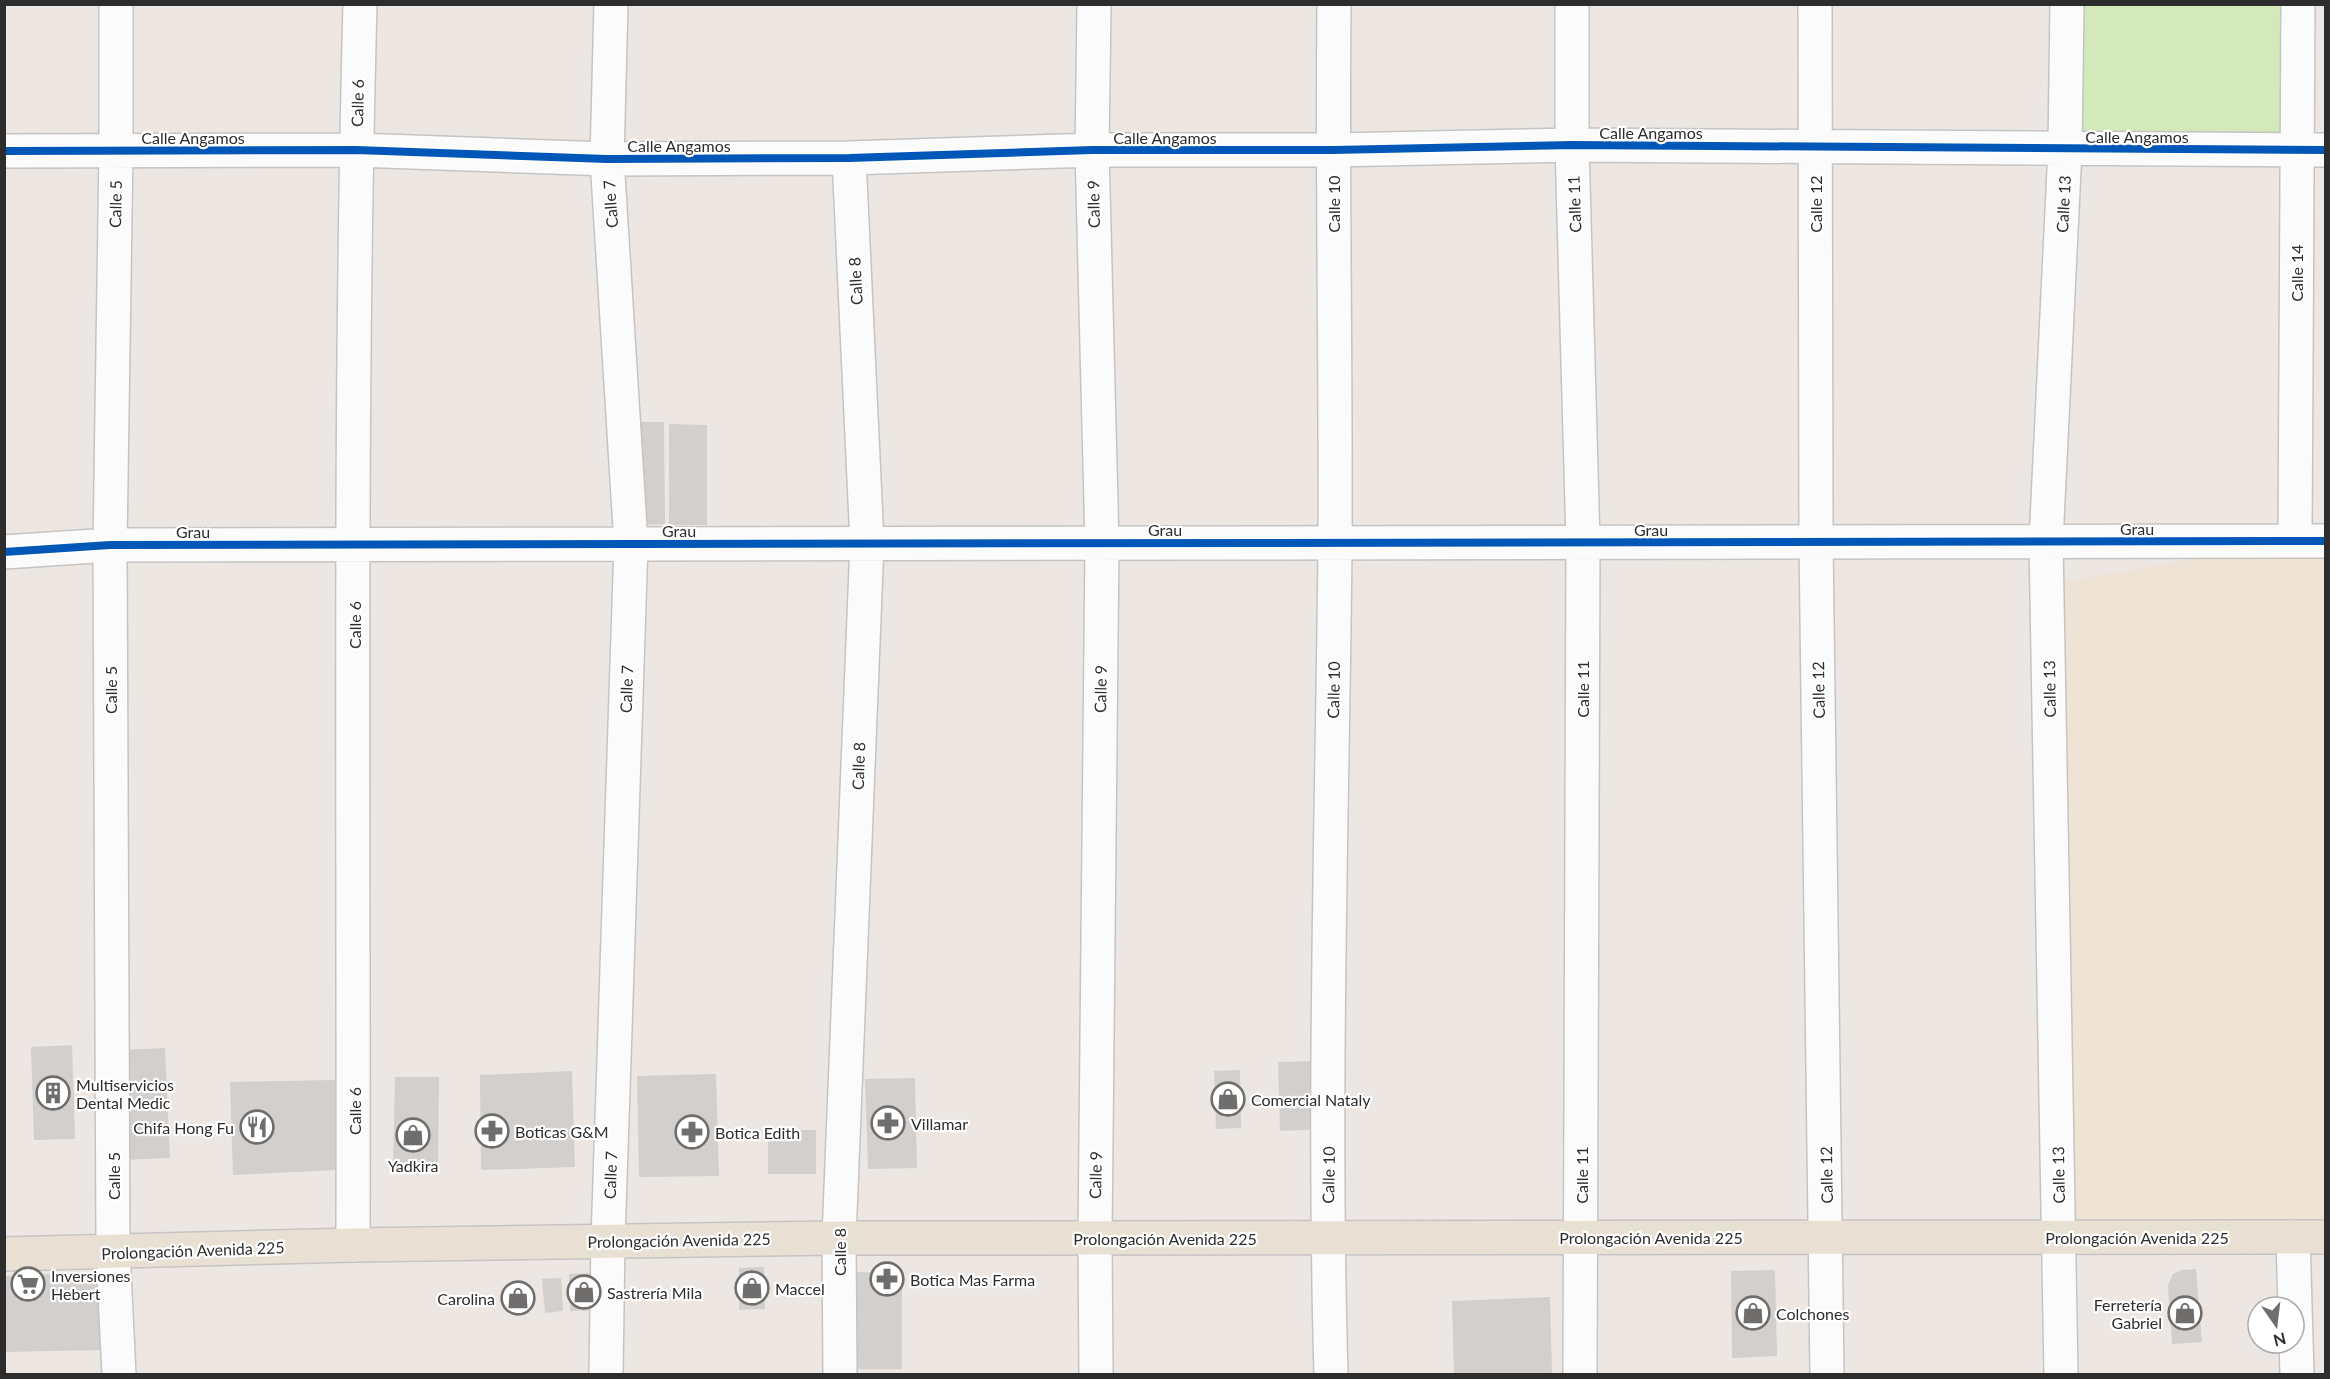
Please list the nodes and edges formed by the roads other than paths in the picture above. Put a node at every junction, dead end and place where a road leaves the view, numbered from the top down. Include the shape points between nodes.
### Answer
1 (116, 4) edge
2 (360, 4) edge
3 (611, 4) edge
4 (1094, 4) edge
5 (1334, 4) edge
6 (1572, 4) edge
7 (1815, 4) edge
8 (2067, 4) edge
9 (2298, 4) edge
10 (1572, 145) junction
11 (1815, 145) junction
12 (2065, 149) junction
13 (116, 150) junction
14 (356, 150) junction
15 (1092, 150) junction
16 (1333, 150) junction
17 (2311, 150) edge
18 (4, 151) edge
19 (849, 158) junction
20 (607, 159) junction
21 (2310, 541) edge
22 (1583, 542) junction
23 (1816, 542) junction
24 (2046, 542) junction
25 (867, 543) junction
26 (1102, 543) junction
27 (1335, 543) junction
28 (354, 544) junction
29 (631, 544) junction
30 (110, 545) junction
31 (4, 552) edge
32 (1327, 1237) junction
33 (1581, 1237) junction
34 (1827, 1237) junction
35 (2060, 1237) junction
36 (2293, 1237) junction
37 (2325, 1237) edge
38 (839, 1238) junction
39 (1095, 1238) junction
40 (608, 1241) junction
41 (354, 1245) junction
42 (113, 1252) junction
43 (4, 1254) edge
44 (119, 1374) edge
45 (606, 1374) edge
46 (840, 1374) edge
47 (1096, 1374) edge
48 (1330, 1374) edge
49 (1580, 1374) edge
50 (1827, 1374) edge
51 (2061, 1374) edge
52 (2297, 1374) edge

1 - 13 street, Calle 5
2 - 14 street, Calle 6
3 - 20 street, Calle 7
4 - 15 street, Calle 9
5 - 16 street, Calle 10
6 - 10 street, Calle 11
7 - 11 street, Calle 12
8 - 12 street, Calle 13
9 - 17 street, Calle 14
10 - 11 street, Calle Angamos
10 - 16 street, Calle Angamos
10 - 22 street, Calle 11
11 - 12 street, Calle Angamos
11 - 23 street, Calle 12
12 - 17 street, Calle Angamos
12 - 24 street, Calle 13
13 - 14 street, Calle Angamos
13 - 18 street, Calle Angamos
13 - 30 street, Calle 5
14 - 20 street, Calle Angamos
14 - 28 street, Calle 6
15 - 16 street, Calle Angamos
15 - 19 street, Calle Angamos
15 - 26 street, Calle 9
16 - 27 street, Calle 10
17 - 21 street, Calle 14
19 - 20 street, Calle Angamos
19 - 25 street, Calle 8
20 - 29 street, Calle 7
21 - 24 street, Grau
22 - 23 street, Grau
22 - 27 street, Grau
22 - 33 street, Calle 11
23 - 24 street, Grau
23 - 34 street, Calle 12
24 - 35 street, Calle 13
25 - 26 street, Grau
25 - 29 street, Grau
25 - 38 street, Calle 8
26 - 27 street, Grau
26 - 39 street, Calle 9
27 - 32 street, Calle 10
28 - 29 street, Grau
28 - 30 street, Grau
28 - 41 street, Calle 6
29 - 40 street, Calle 7
30 - 31 street, Grau
30 - 42 street, Calle 5
32 - 33 main road, Prolongación Avenida 225
32 - 39 main road, Prolongación Avenida 225
32 - 48 street, Calle 10
33 - 34 main road, Prolongación Avenida 225
33 - 49 street, Calle 11
34 - 35 main road, Prolongación Avenida 225
34 - 50 street, Calle 12
35 - 36 main road, Prolongación Avenida 225
35 - 51 street, Calle 13
36 - 37 main road, Prolongación Avenida 225
36 - 52 street
38 - 39 main road, Prolongación Avenida 225
38 - 40 main road, Prolongación Avenida 225
38 - 46 street, Calle 8
39 - 47 street, Calle 9
40 - 41 main road, Prolongación Avenida 225
40 - 45 street, Calle 7
41 - 42 main road, Prolongación Avenida 225
42 - 43 main road, Prolongación Avenida 225
42 - 44 street, Calle 5

